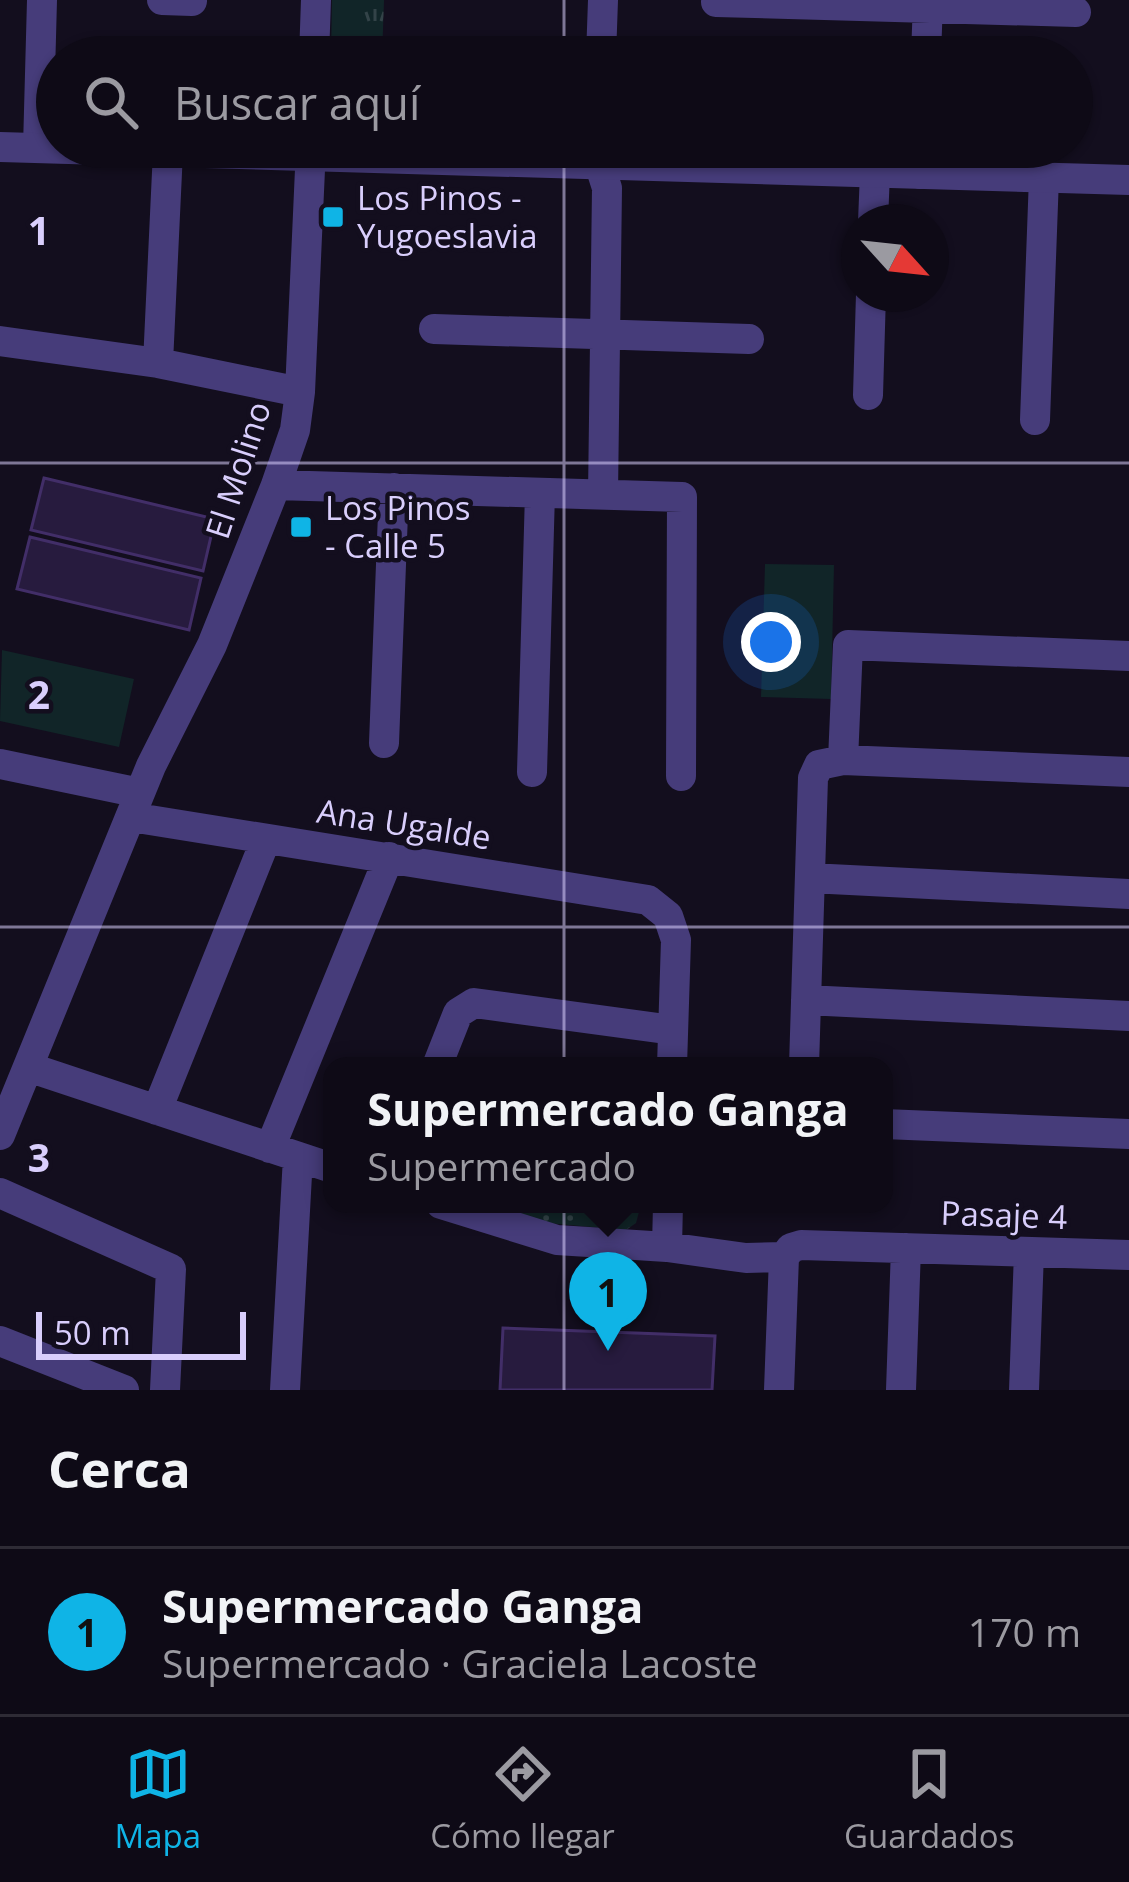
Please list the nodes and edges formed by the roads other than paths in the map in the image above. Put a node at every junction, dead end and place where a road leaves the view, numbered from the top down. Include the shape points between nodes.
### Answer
1 (42, 0) edge
2 (162, 0) edge
3 (316, 0) edge
4 (603, 0) edge
5 (192, 2) edge
6 (716, 2) edge
7 (928, 4) edge
8 (1076, 12) dead end
9 (41, 36) edge
10 (315, 36) edge
11 (602, 36) edge
12 (927, 36) edge
13 (0, 147) edge
14 (36, 148) edge
15 (167, 168) edge
16 (310, 168) edge
17 (603, 168) edge
18 (810, 168) edge
19 (891, 168) edge
20 (979, 168) edge
21 (875, 172) junction
22 (1044, 177) junction
23 (1129, 180) edge
24 (874, 204) edge
25 (870, 312) edge
26 (434, 329) dead end
27 (606, 334) junction
28 (749, 339) dead end
29 (0, 341) edge
30 (158, 363) junction
31 (300, 392) junction
32 (868, 395) dead end
33 (1035, 420) dead end
34 (276, 484) junction
35 (394, 488) junction
36 (540, 493) junction
37 (603, 495) junction
38 (1129, 656) edge
39 (384, 743) dead end
40 (831, 763) junction
41 (0, 764) edge
42 (532, 772) dead end
43 (1129, 772) edge
44 (681, 776) dead end
45 (136, 805) junction
46 (266, 839) junction
47 (389, 857) junction
48 (810, 878) junction
49 (1129, 894) edge
50 (806, 1000) junction
51 (1129, 1016) edge
52 (673, 1030) junction
53 (441, 1057) edge
54 (672, 1057) edge
55 (804, 1057) edge
56 (28, 1067) junction
57 (157, 1110) junction
58 (893, 1124) edge
59 (1129, 1134) edge
60 (0, 1135) edge
61 (284, 1152) junction
62 (323, 1165) edge
63 (0, 1193) edge
64 (470, 1213) edge
65 (668, 1213) edge
66 (667, 1247) junction
67 (906, 1248) junction
68 (1029, 1252) junction
69 (1129, 1255) edge
70 (784, 1257) junction
71 (0, 1341) edge
72 (124, 1390) edge
73 (165, 1390) edge
74 (285, 1390) edge
75 (779, 1390) edge
76 (901, 1390) edge
77 (1024, 1390) edge

1 - 9 street
2 - 5 street
3 - 10 street
4 - 11 street
6 - 7 street
7 - 8 street
7 - 12 street
13 - 14 street
15 - 30 street
16 - 31 street, El Molino
17 - 27 street
18 - 21 street
19 - 21 street
20 - 22 street
21 - 24 street
22 - 23 street
22 - 33 street
25 - 32 street
26 - 27 street
27 - 28 street
27 - 37 street
29 - 30 street
30 - 31 street
31 - 34 street, El Molino
34 - 35 street
34 - 45 street, El Molino
35 - 36 street
35 - 39 street
36 - 37 street
36 - 42 street
37 - 44 street via 682,497
38 - 40 street via 848,645
40 - 43 street
40 - 48 street via 813,778
41 - 45 street, Ana Ugalde
45 - 46 street, Ana Ugalde
45 - 56 street, El Molino
46 - 47 street, Ana Ugalde
46 - 57 street
47 - 52 street, Ana Ugalde via 632,896 663,910 676,940
47 - 61 street
48 - 49 street
48 - 50 street
50 - 51 street
50 - 55 street
52 - 53 street via 474,1003 458,1013
52 - 54 street
56 - 57 street
56 - 60 street, El Molino
57 - 61 street
58 - 59 street
61 - 62 street
61 - 74 street
63 - 73 street via 171,1269
64 - 66 street, Pasaje 4 via 556,1240
65 - 66 street
66 - 70 street, Pasaje 4
67 - 68 street, Pasaje 4
67 - 70 street, Pasaje 4 via 795,1245
67 - 76 street
68 - 69 street, Pasaje 4
68 - 77 street
70 - 75 street
71 - 72 street

